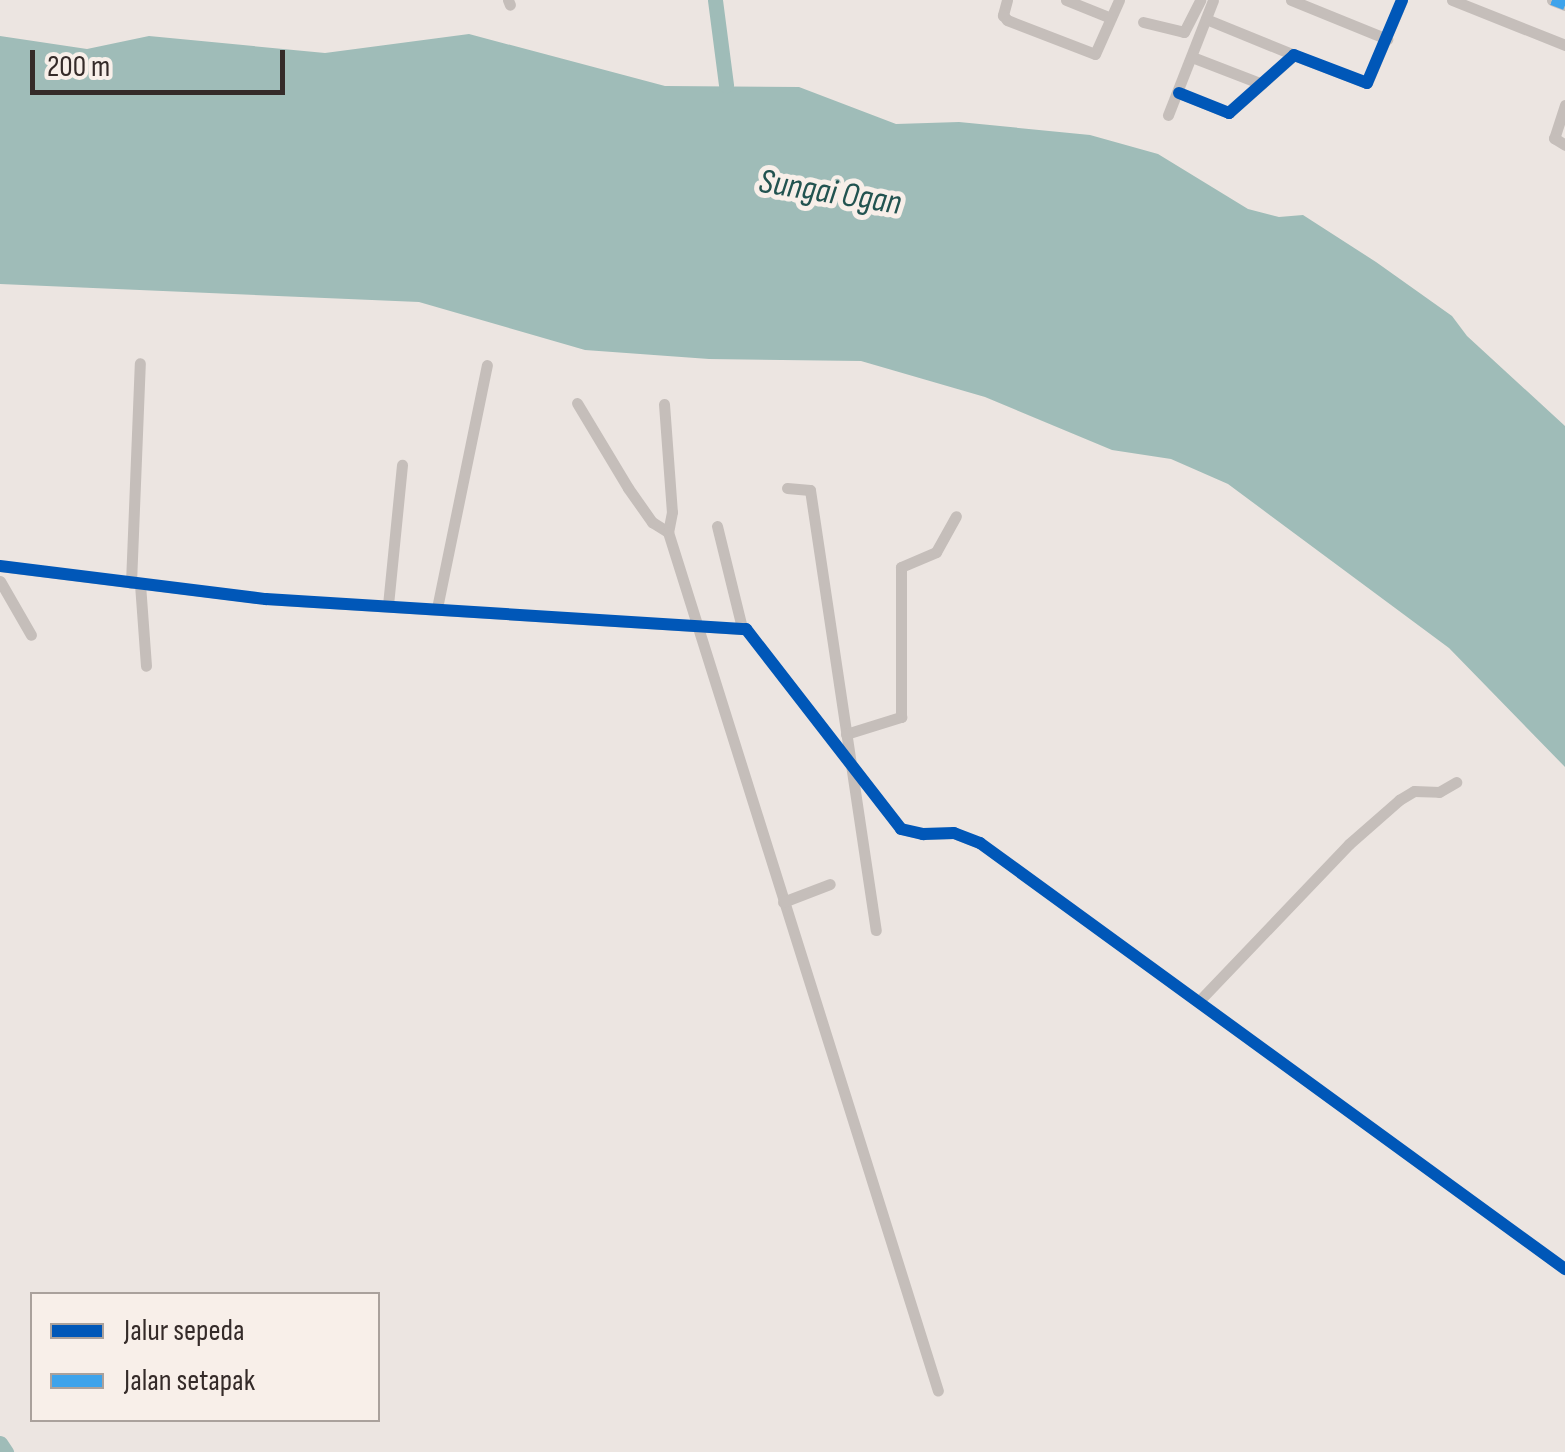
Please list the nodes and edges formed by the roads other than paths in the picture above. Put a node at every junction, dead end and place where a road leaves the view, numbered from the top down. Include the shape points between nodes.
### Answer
1 (1006, 0) edge
2 (1066, 0) edge
3 (1118, 0) edge
4 (1200, 0) edge
5 (1213, 0) edge
6 (1291, 0) edge
7 (1402, 0) edge
8 (1452, 0) edge
9 (1552, 0) edge
10 (1565, 5) edge
11 (1111, 18) junction
12 (1206, 19) junction
13 (1144, 22) dead end
14 (1387, 39) junction
15 (1565, 45) edge
16 (1294, 55) junction
17 (1192, 57) junction
18 (1262, 84) junction
19 (1179, 93) junction
20 (1565, 105) edge
21 (1168, 115) dead end
22 (1565, 144) edge
23 (140, 363) dead end
24 (488, 365) dead end
25 (577, 403) dead end
26 (664, 404) dead end
27 (402, 464) dead end
28 (787, 488) dead end
29 (956, 516) dead end
30 (717, 526) dead end
31 (668, 532) junction
32 (0, 566) edge
33 (0, 582) edge
34 (136, 584) junction
35 (388, 605) junction
36 (436, 608) junction
37 (694, 624) junction
38 (739, 627) junction
39 (31, 635) dead end
40 (146, 666) dead end
41 (846, 734) junction
42 (850, 759) junction
43 (1456, 782) dead end
44 (830, 884) dead end
45 (786, 901) junction
46 (876, 930) dead end
47 (1199, 1002) junction
48 (1565, 1269) edge
49 (938, 1392) dead end

1 - 11 street via 1007,20 1092,54
2 - 11 street
3 - 11 street
4 - 13 street via 1184,32
5 - 12 street
6 - 14 street
7 - 14 street
8 - 15 street
9 - 10 street
12 - 16 street
12 - 17 street
14 - 16 street via 1367,83
16 - 18 street
17 - 18 street
17 - 19 street
18 - 19 street via 1229,113
19 - 21 street
20 - 22 street via 1554,138
23 - 34 street
24 - 36 street
25 - 31 street via 652,522
26 - 31 street
27 - 35 street
28 - 41 street via 810,490
29 - 41 street via 931,554 900,568 902,714
30 - 38 street
31 - 37 street
32 - 34 street
33 - 39 street
34 - 35 street
34 - 40 street
35 - 36 street
36 - 37 street
37 - 38 street
37 - 45 street
38 - 42 street
41 - 42 street
42 - 46 street
42 - 47 street via 902,829 974,840
43 - 47 street via 1399,800 1348,844
44 - 45 street
45 - 49 street
47 - 48 street

